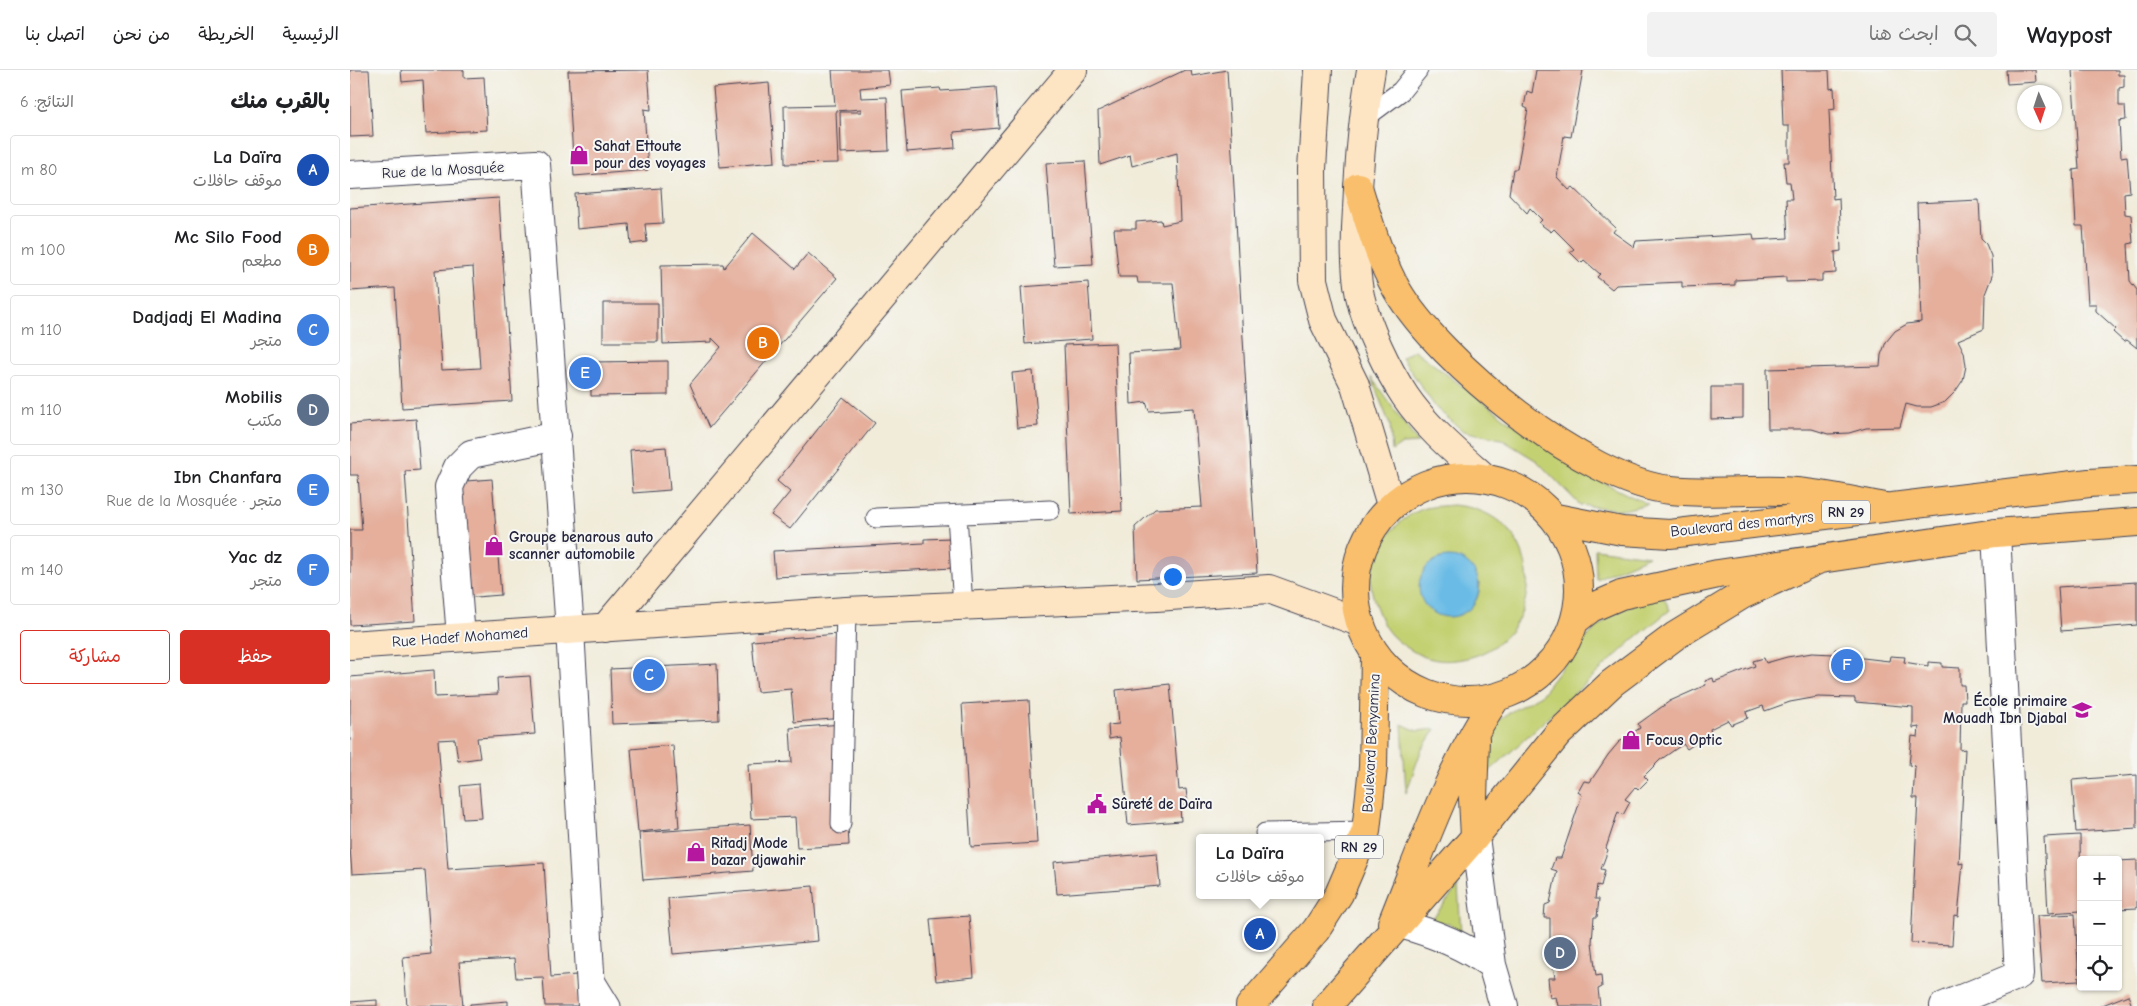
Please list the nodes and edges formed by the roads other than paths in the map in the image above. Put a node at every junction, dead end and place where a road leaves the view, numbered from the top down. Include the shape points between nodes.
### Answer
1 (1073, 70) edge
2 (1318, 70) edge
3 (1371, 70) edge
4 (1418, 70) edge
5 (1362, 120) junction
6 (350, 175) edge
7 (1358, 187) junction
8 (557, 436) junction
9 (1484, 477) junction
10 (2137, 480) edge
11 (1391, 505) junction
12 (1885, 507) junction
13 (1050, 510) dead end
14 (957, 515) junction
15 (876, 518) dead end
16 (1556, 518) junction
17 (2137, 522) edge
18 (1996, 533) junction
19 (1820, 559) junction
20 (963, 606) junction
21 (846, 611) junction
22 (1577, 619) junction
23 (1359, 622) junction
24 (605, 628) junction
25 (570, 630) junction
26 (460, 637) junction
27 (350, 645) edge
28 (1375, 654) junction
29 (1496, 698) junction
30 (1474, 731) junction
31 (841, 824) dead end
32 (1366, 831) junction
33 (1265, 833) dead end
34 (1475, 837) junction
35 (1392, 934) junction
36 (1492, 965) junction
37 (590, 973) junction
38 (592, 1006) edge
39 (611, 1006) edge
40 (1250, 1006) edge
41 (1327, 1006) edge
42 (1504, 1006) edge
43 (1944, 1006) edge

1 - 24 street
2 - 11 street via 1312,169 1313,280 1323,320 1355,385
3 - 5 street
4 - 5 lane via 1401,91
5 - 7 street
6 - 8 street, Rue de la Mosquée via 536,164
7 - 9 street via 1355,249 1360,296 1382,357 1411,403 1441,438
7 - 12 highway via 1396,289 1433,339 1502,403 1589,461 1629,480 1670,490 1783,491
8 - 25 street
8 - 26 street via 471,454 458,467 449,487
9 - 11 highway via 1451,477 1419,486
9 - 16 highway via 1524,491
10 - 12 highway, Boulevard des martyrs / RN 29
11 - 23 highway via 1371,529 1358,559 1354,590
12 - 16 highway, Boulevard des martyrs / RN 29 via 1670,534 1622,531
13 - 14 lane
14 - 15 lane
14 - 20 lane
16 - 22 highway via 1570,541 1579,566 1581,592
17 - 18 highway
18 - 19 highway
18 - 43 street via 2019,976
19 - 22 highway via 1652,586 1590,608
19 - 34 highway via 1742,595 1675,636 1612,684 1558,734
20 - 21 street, Rue Hadef Mohamed
20 - 23 street, Rue Hadef Mohamed via 1269,589
21 - 24 street, Rue Hadef Mohamed
21 - 31 lane
22 - 29 highway via 1565,646 1547,669 1524,687
23 - 28 highway
24 - 25 street, Rue Hadef Mohamed
25 - 26 street, Rue Hadef Mohamed
25 - 37 street
26 - 27 street, Rue Hadef Mohamed
28 - 29 highway via 1398,678 1429,695 1462,701
28 - 32 highway, Boulevard Benyamina / RN 29 via 1373,767
29 - 30 highway
30 - 34 highway
30 - 35 highway via 1441,802
32 - 33 lane
32 - 40 highway, Boulevard Benyamina / RN 29 via 1339,894 1316,930
34 - 35 highway
34 - 36 street
35 - 36 street via 1448,939
35 - 41 highway
36 - 42 street
37 - 38 street
37 - 39 lane

